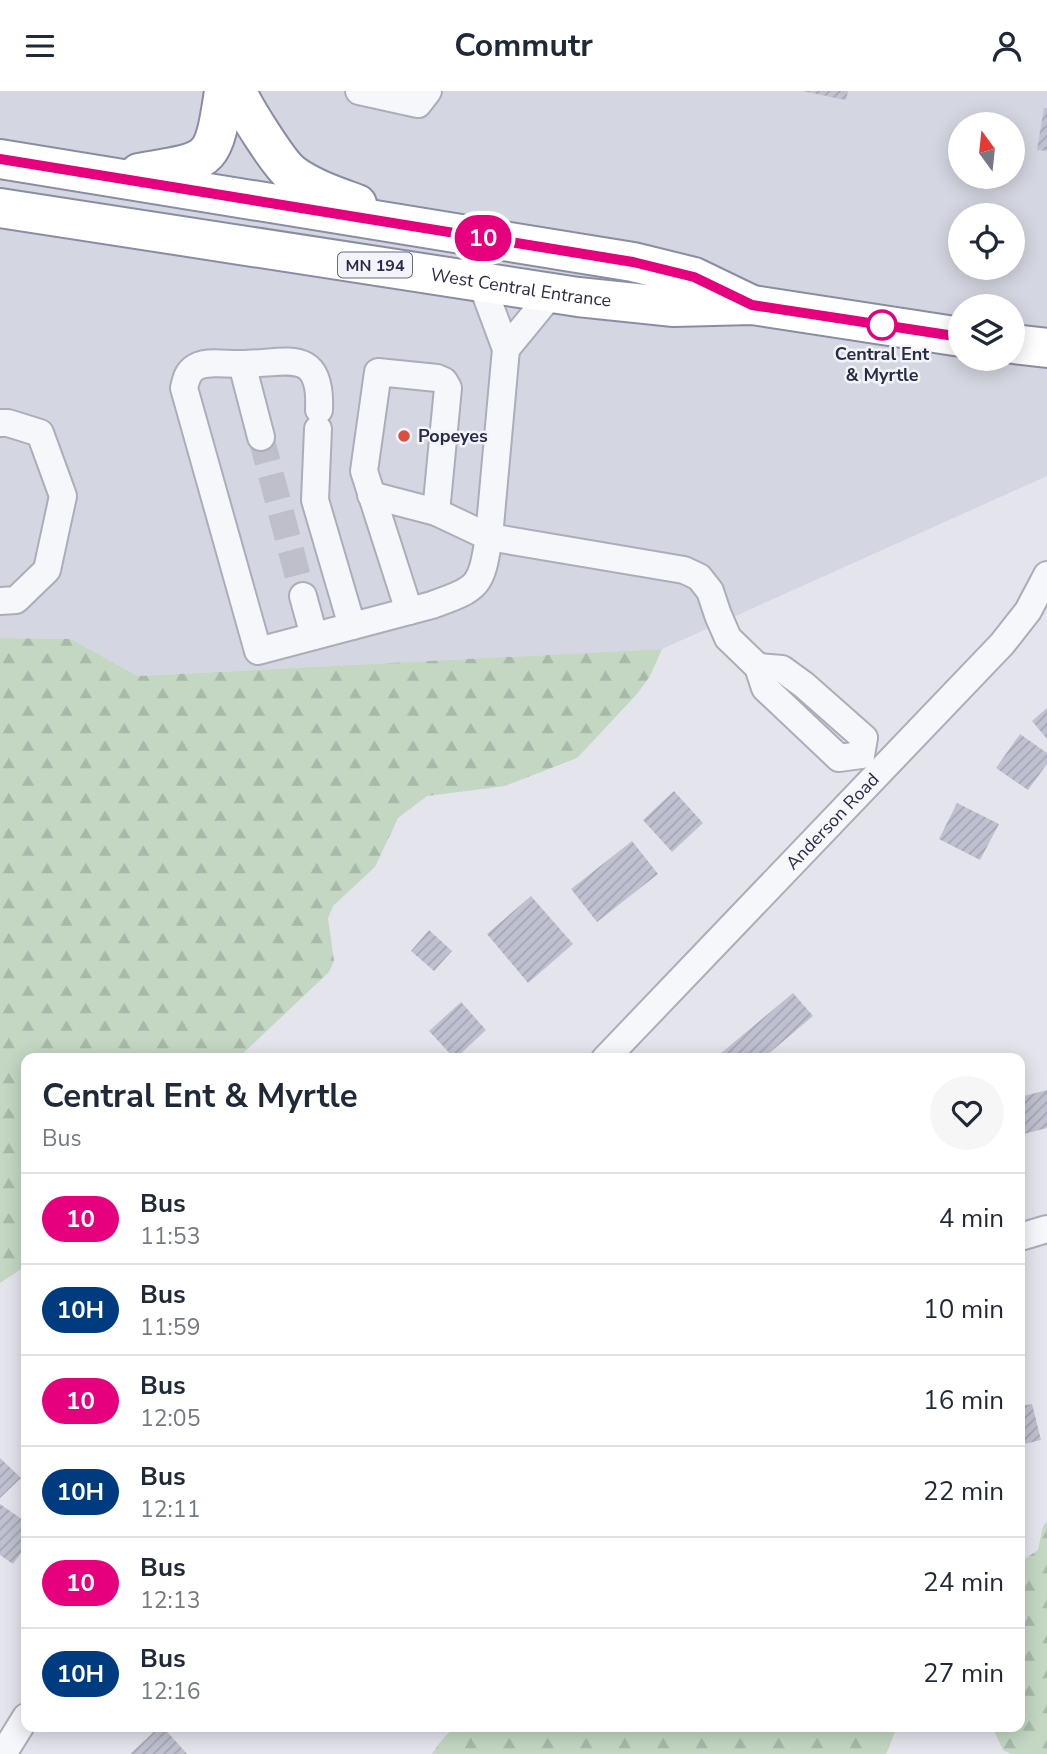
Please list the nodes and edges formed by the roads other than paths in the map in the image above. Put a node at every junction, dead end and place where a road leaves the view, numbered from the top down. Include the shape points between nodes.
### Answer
1 (224, 91) edge
2 (237, 91) edge
3 (359, 91) edge
4 (428, 91) edge
5 (0, 159) edge
6 (111, 178) junction
7 (0, 208) edge
8 (438, 232) junction
9 (481, 282) junction
10 (552, 293) junction
11 (752, 305) junction
12 (948, 335) edge
13 (1025, 345) edge
14 (1047, 348) edge
15 (506, 349) junction
16 (242, 364) junction
17 (0, 423) edge
18 (261, 437) tunnel mouth
19 (372, 495) junction
20 (436, 512) junction
21 (489, 537) junction
22 (1047, 575) edge
23 (303, 596) tunnel mouth
24 (0, 601) edge
25 (409, 611) junction
26 (352, 626) junction
27 (314, 636) junction
28 (870, 764) junction
29 (610, 1053) edge
30 (1047, 1229) edge
31 (1025, 1236) edge
32 (21, 1725) edge
33 (3, 1754) edge

1 - 6 highway via 210,152 194,163
2 - 8 highway via 290,173 328,194
3 - 4 street via 418,104
5 - 6 highway, West Central Entrance / MN 194
6 - 8 highway, West Central Entrance / MN 194
7 - 9 highway, West Central Entrance / MN 194
8 - 11 highway, West Central Entrance / MN 194 via 678,272
9 - 10 highway, West Central Entrance / MN 194
9 - 15 street
10 - 11 highway, West Central Entrance / MN 194 via 674,307
10 - 15 street
11 - 12 highway, West Central Entrance / MN 194
13 - 14 highway
15 - 21 street
16 - 18 street
16 - 26 street via 291,360 312,371 320,391 315,500
16 - 27 street via 195,367 184,388 258,651
17 - 24 street via 40,433 63,496 47,570 16,600
19 - 20 street
19 - 20 street via 364,471 378,372 437,378 444,381 449,397
19 - 25 street
20 - 21 street
21 - 25 street via 483,573 476,585
21 - 28 street via 684,570 699,577 710,590 728,638 758,667 782,670 804,685 864,738
22 - 28 street, Anderson Road via 1028,611 1002,644
23 - 27 street
25 - 26 street
26 - 27 street
28 - 29 street, Anderson Road
30 - 31 street
32 - 33 street

